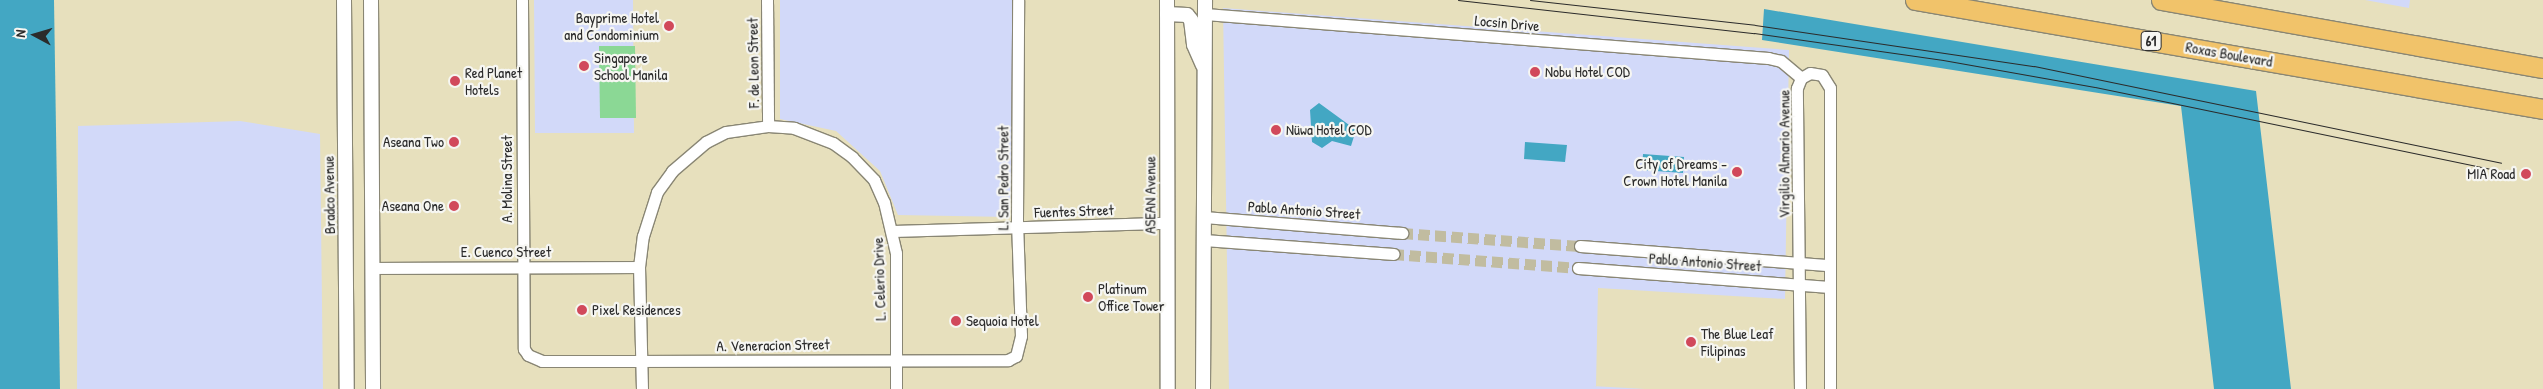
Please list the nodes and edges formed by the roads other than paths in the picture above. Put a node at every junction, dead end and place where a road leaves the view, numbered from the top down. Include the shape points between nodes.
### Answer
1 (344, 0) edge
2 (371, 0) edge
3 (522, 0) edge
4 (767, 0) edge
5 (1018, 0) edge
6 (1915, 0) edge
7 (2161, 0) edge
8 (2181, 2) edge
9 (1167, 7) edge
10 (1205, 7) edge
11 (1205, 68) junction
12 (2543, 68) edge
13 (1801, 78) junction
14 (2543, 109) edge
15 (768, 126) junction
16 (1204, 217) junction
17 (1166, 223) junction
18 (1017, 228) junction
19 (893, 231) junction
20 (1402, 233) tunnel mouth
21 (1204, 240) junction
22 (1580, 246) tunnel mouth
23 (1393, 254) tunnel mouth
24 (1799, 263) junction
25 (1829, 265) junction
26 (523, 267) junction
27 (640, 267) junction
28 (372, 268) junction
29 (1578, 268) tunnel mouth
30 (1799, 284) junction
31 (1829, 286) junction
32 (529, 356) joint
33 (1016, 356) joint
34 (896, 358) junction
35 (642, 361) junction
36 (346, 389) edge
37 (373, 389) edge
38 (642, 389) edge
39 (896, 389) edge
40 (1168, 389) edge
41 (1203, 389) edge
42 (1800, 389) edge
43 (1830, 389) edge

1 - 36 street, Bradco Avenue
2 - 28 street
3 - 26 street, A. Molina Street
4 - 15 street, F. de Leon Street
5 - 18 street, L. San Pedro Street
6 - 14 highway, Roxas Boulevard / 61
7 - 8 highway
8 - 12 highway
9 - 11 street via 1191,20 1194,45
9 - 17 street, ASEAN Avenue
10 - 11 street
10 - 13 street, Locsin Drive via 1768,58 1781,61
11 - 16 street
13 - 24 street, Virgilio Almario Avenue via 1797,88
13 - 25 street, Virgilio Almario Avenue via 1817,73 1830,88
15 - 19 street, L. Celerio Drive via 794,128 816,135 852,157 874,180
15 - 27 street, L. Celerio Drive via 726,132 706,142 672,171 657,192 648,214
16 - 20 street, Pablo Antonio Street
16 - 21 street
17 - 18 street, Fuentes Street
17 - 40 street, ASEAN Avenue
18 - 19 street, Fuentes Street
18 - 33 street, L. San Pedro Street via 1021,336
19 - 34 street, L. Celerio Drive
21 - 23 street
21 - 41 street
22 - 24 street, Pablo Antonio Street
24 - 25 street, Pablo Antonio Street
24 - 30 street, Virgilio Almario Avenue
25 - 31 street, Virgilio Almario Avenue
26 - 27 street, E. Cuenco Street
26 - 28 street, E. Cuenco Street
26 - 32 street, A. Molina Street via 523,343
27 - 35 street, L. Celerio Drive
28 - 37 street
29 - 30 street, Pablo Antonio Street
30 - 31 street, Pablo Antonio Street
30 - 42 street, Virgilio Almario Avenue
31 - 43 street, Virgilio Almario Avenue
32 - 35 street, A. Veneracion Street via 542,361
33 - 34 street, A. Veneracion Street via 1008,360
34 - 35 street, A. Veneracion Street
34 - 39 street, L. Celerio Drive
35 - 38 street, L. Celerio Drive

